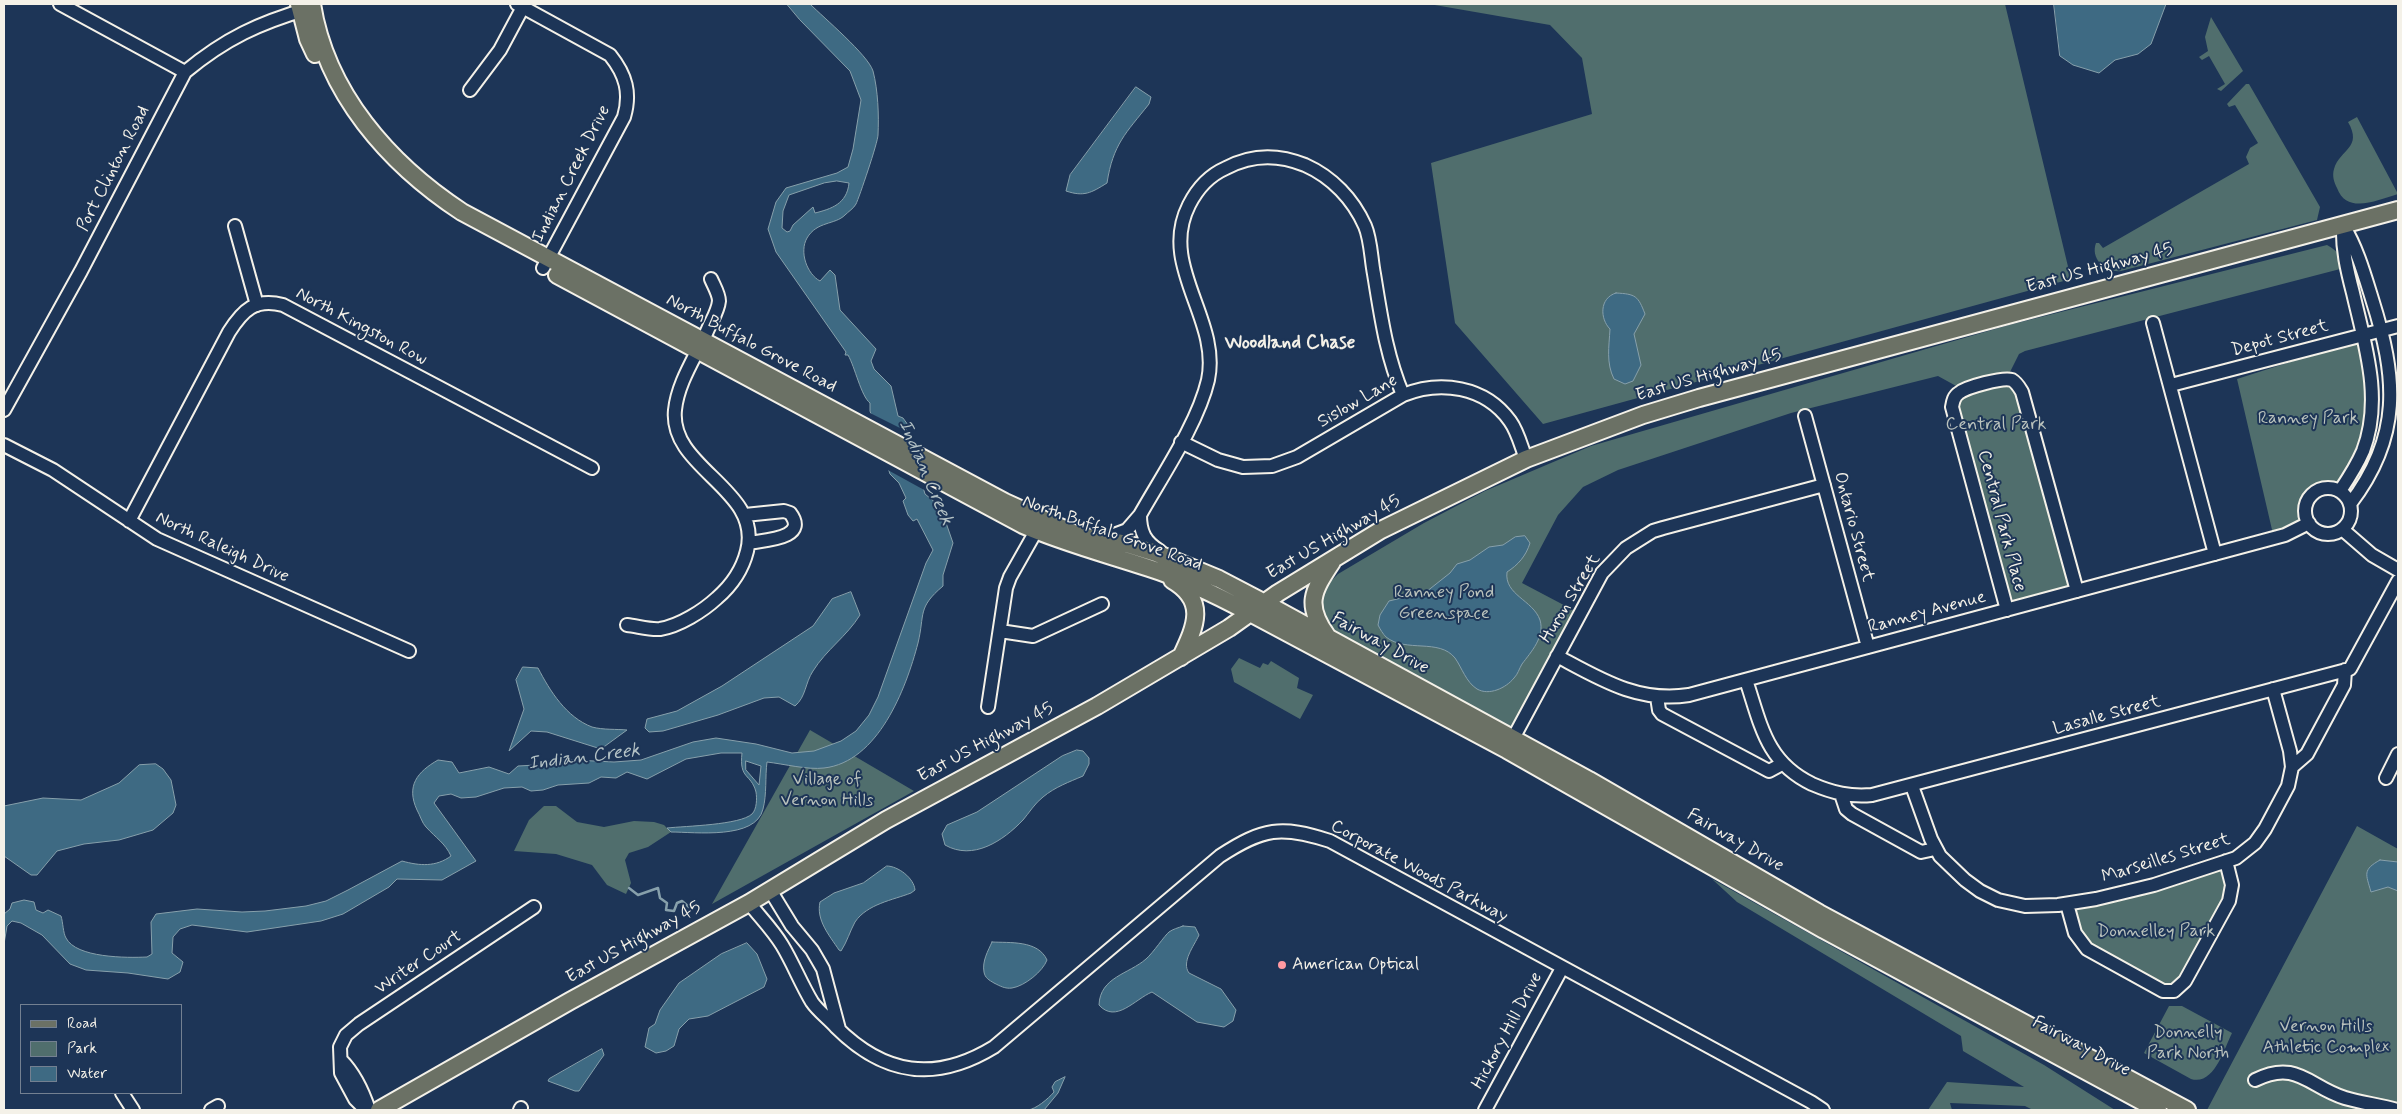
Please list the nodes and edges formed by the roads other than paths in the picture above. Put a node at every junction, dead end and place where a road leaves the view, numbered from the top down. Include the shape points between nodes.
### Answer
1 (60, 4) edge
2 (520, 5) edge
3 (306, 6) edge
4 (185, 72) junction
5 (470, 90) dead end
6 (2398, 210) edge
7 (2343, 225) junction
8 (235, 226) dead end
9 (546, 263) junction
10 (711, 280) dead end
11 (257, 305) junction
12 (2153, 323) dead end
13 (2398, 326) edge
14 (2382, 330) junction
15 (2362, 335) junction
16 (701, 346) junction
17 (2171, 385) junction
18 (1402, 395) junction
19 (4, 410) edge
20 (1804, 416) dead end
21 (1181, 442) junction
22 (4, 445) edge
23 (1526, 459) junction
24 (592, 468) dead end
25 (1824, 485) junction
26 (2340, 491) junction
27 (2350, 504) junction
28 (745, 515) junction
29 (1140, 515) junction
30 (129, 521) junction
31 (2309, 524) junction
32 (1039, 525) junction
33 (2342, 529) junction
34 (1095, 540) junction
35 (749, 543) junction
36 (2215, 554) junction
37 (1334, 559) junction
38 (1150, 568) junction
39 (2398, 570) edge
40 (1203, 573) junction
41 (2398, 581) edge
42 (2077, 591) junction
43 (1265, 603) junction
44 (1102, 604) dead end
45 (2007, 610) junction
46 (1250, 613) junction
47 (627, 625) dead end
48 (1000, 631) junction
49 (1328, 638) junction
50 (1868, 647) junction
51 (409, 651) dead end
52 (1557, 656) junction
53 (1180, 657) junction
54 (2345, 670) junction
55 (1746, 680) junction
56 (2273, 689) junction
57 (1657, 697) junction
58 (988, 707) dead end
59 (1510, 744) junction
60 (2398, 754) edge
61 (1782, 764) junction
62 (2292, 767) junction
63 (2386, 778) dead end
64 (1912, 786) junction
65 (1841, 794) junction
66 (1935, 848) junction
67 (2226, 861) junction
68 (770, 890) junction
69 (749, 903) junction
70 (2067, 904) junction
71 (534, 907) dead end
72 (1562, 968) junction
73 (839, 1029) junction
74 (2255, 1080) dead end
75 (123, 1094) edge
76 (133, 1110) edge
77 (368, 1110) edge
78 (380, 1110) edge
79 (1485, 1110) edge
80 (1823, 1110) edge
81 (2158, 1110) edge
82 (2187, 1110) edge
83 (2397, 1110) edge

1 - 4 street
2 - 5 street via 500,50
2 - 9 street, Indian Creek Drive via 610,55 619,66 628,93 624,117
3 - 4 street, Port Clinton Road via 253,27 213,49
3 - 9 main road, North Buffalo Grove Road via 334,72 367,129 390,154 435,194
4 - 19 street, Port Clinton Road
6 - 7 main road, East US Highway 45
7 - 14 street via 2354,243
7 - 15 street via 2342,246
7 - 23 main road, East US Highway 45 via 1699,398 1643,415
8 - 11 street
9 - 16 main road, North Buffalo Grove Road
10 - 16 street via 719,299 717,312
11 - 24 street, North Kingston Row via 283,305
11 - 30 street via 240,315 229,332
12 - 17 street
13 - 14 street, Depot Street
14 - 15 street, Depot Street
14 - 27 street via 2391,372 2391,424 2378,466
15 - 17 street, Depot Street
15 - 26 street via 2371,370 2370,424 2363,451
16 - 28 street via 683,379 675,410 678,435
16 - 32 main road, North Buffalo Grove Road via 926,468
17 - 36 street
18 - 21 street, Sislow Lane via 1297,457 1272,466 1243,467 1218,460
18 - 21 street via 1385,342 1366,227 1351,199 1314,169 1289,158 1265,156 1234,163 1220,170 1195,194 1183,217 1181,262 1208,342 1208,379
18 - 23 street, Sislow Lane via 1438,386 1457,388 1484,398 1509,420
20 - 25 street, Ontario Street
21 - 29 street
22 - 30 street, North Raleigh Drive via 53,470
23 - 37 main road, East US Highway 45 via 1381,530
25 - 50 street, Ontario Street
25 - 52 street, Huron Street via 1653,531 1626,548 1602,573
26 - 27 street
26 - 31 street via 2323,489 2315,492 2306,507
27 - 33 street via 2351,513
28 - 35 street
28 - 35 street via 784,511 790,513 795,524 785,537
29 - 34 street via 1128,530
29 - 40 street via 1143,535 1149,544 1192,562
30 - 51 street, North Raleigh Drive via 157,540
31 - 33 street via 2321,533 2336,533
31 - 36 street, Ranney Avenue via 2285,535
32 - 34 main road, North Buffalo Grove Road
32 - 38 main road, North Buffalo Grove Road
32 - 48 street via 1010,577
33 - 39 street via 2372,555
34 - 40 main road, North Buffalo Grove Road via 1127,544
35 - 47 street via 743,567 730,586 711,604 672,626 659,629
36 - 42 street, Ranney Avenue
37 - 43 main road, East US Highway 45
37 - 49 main road via 1320,582 1313,605 1318,624
38 - 46 main road, North Buffalo Grove Road
38 - 53 main road via 1176,583 1190,597 1197,614
40 - 43 main road, North Buffalo Grove Road
41 - 54 street via 2356,660 2350,669
42 - 45 street, Ranney Avenue
42 - 45 street, Central Park Place via 2022,392 2017,384 2002,379 1962,390 1952,407
43 - 46 main road, East US Highway 45
43 - 49 main road, Fairway Drive
44 - 48 street via 1033,636
45 - 50 street, Ranney Avenue
46 - 53 main road, East US Highway 45
46 - 59 main road, Fairway Drive
48 - 58 street
49 - 59 main road, Fairway Drive
50 - 55 street, Ranney Avenue
52 - 57 street, Ranney Avenue via 1626,691
52 - 59 street, Huron Street
53 - 68 main road, East US Highway 45 via 1097,706 886,820
54 - 56 street, Lasalle Street
54 - 62 street via 2344,685 2312,746
55 - 57 street, Ranney Avenue via 1689,695
55 - 61 street, Lasalle Street via 1764,737
56 - 62 street
56 - 64 street, Lasalle Street
57 - 61 street via 1662,714 1769,771
59 - 81 main road, Fairway Drive via 1824,930
59 - 82 main road, Fairway Drive via 1589,780 1819,913
60 - 63 street
61 - 65 street, Lasalle Street via 1799,778
62 - 67 street, Marseilles Street via 2288,786 2265,829 2245,851
64 - 65 street, Lasalle Street via 1872,795
64 - 66 street, Marseilles Street
65 - 66 street via 1846,809 1852,814 1921,852
66 - 70 street, Marseilles Street via 1965,880 1998,900 2025,906
67 - 70 street, Marseilles Street via 2154,885
67 - 70 street via 2232,885 2229,901 2185,982 2174,991 2163,991 2086,949 2075,933
68 - 69 main road, East US Highway 45
68 - 73 street via 823,969
69 - 73 street, Corporate Woods Parkway via 782,944 813,1003
69 - 78 main road, East US Highway 45 via 578,996
71 - 77 street, Writer Court via 346,1035 340,1047 341,1060 349,1067 364,1094
72 - 73 street, Corporate Woods Parkway via 1330,842 1302,832 1273,831 1244,840 1220,856 994,1047 978,1057 931,1070 898,1066 872,1056
72 - 79 street, Hickory Hill Drive
72 - 80 street, Corporate Woods Parkway
74 - 83 street via 2276,1072 2292,1072 2344,1098
75 - 76 street

